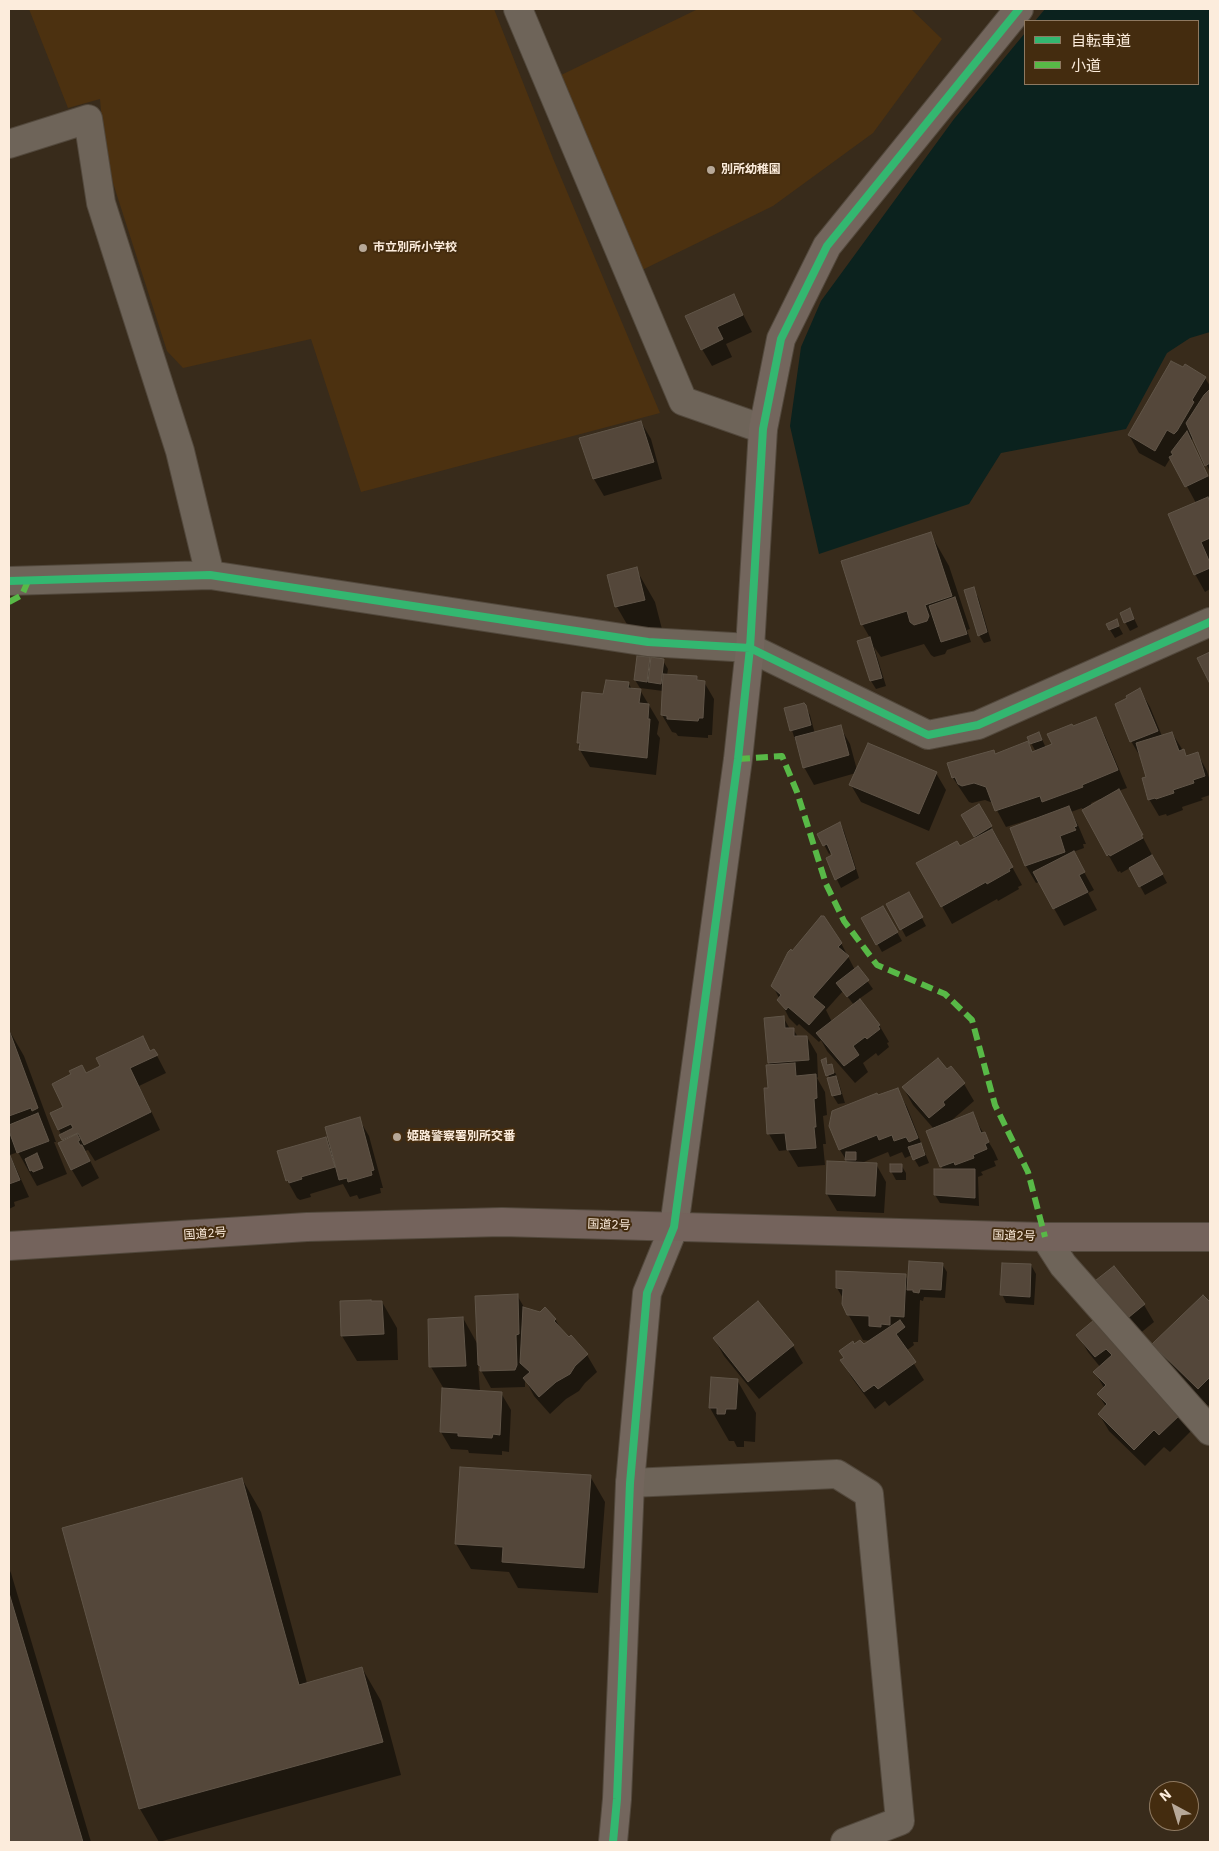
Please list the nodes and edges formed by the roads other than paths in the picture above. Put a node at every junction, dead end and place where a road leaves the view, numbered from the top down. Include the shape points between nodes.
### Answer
1 (518, 9) edge
2 (1019, 9) edge
3 (9, 144) edge
4 (763, 429) junction
5 (210, 574) junction
6 (9, 581) edge
7 (1210, 622) edge
8 (750, 648) junction
9 (674, 1227) junction
10 (1045, 1237) junction
11 (1210, 1237) edge
12 (9, 1246) edge
13 (1210, 1431) edge
14 (630, 1483) junction
15 (613, 1842) edge
16 (845, 1842) edge

1 - 4 street via 684,401
2 - 4 street via 827,246 781,339
3 - 5 street via 88,118 100,203 180,451
4 - 8 street
5 - 6 street
5 - 8 street via 648,642
7 - 8 street via 978,725 928,735
8 - 9 street via 737,769
9 - 10 highway, 国道2号
9 - 12 highway, 国道2号 via 502,1222 388,1224
9 - 14 street via 647,1293
10 - 11 highway, 国道2号
10 - 13 street via 1064,1266
14 - 15 street
14 - 16 street via 837,1474 869,1494 900,1820

